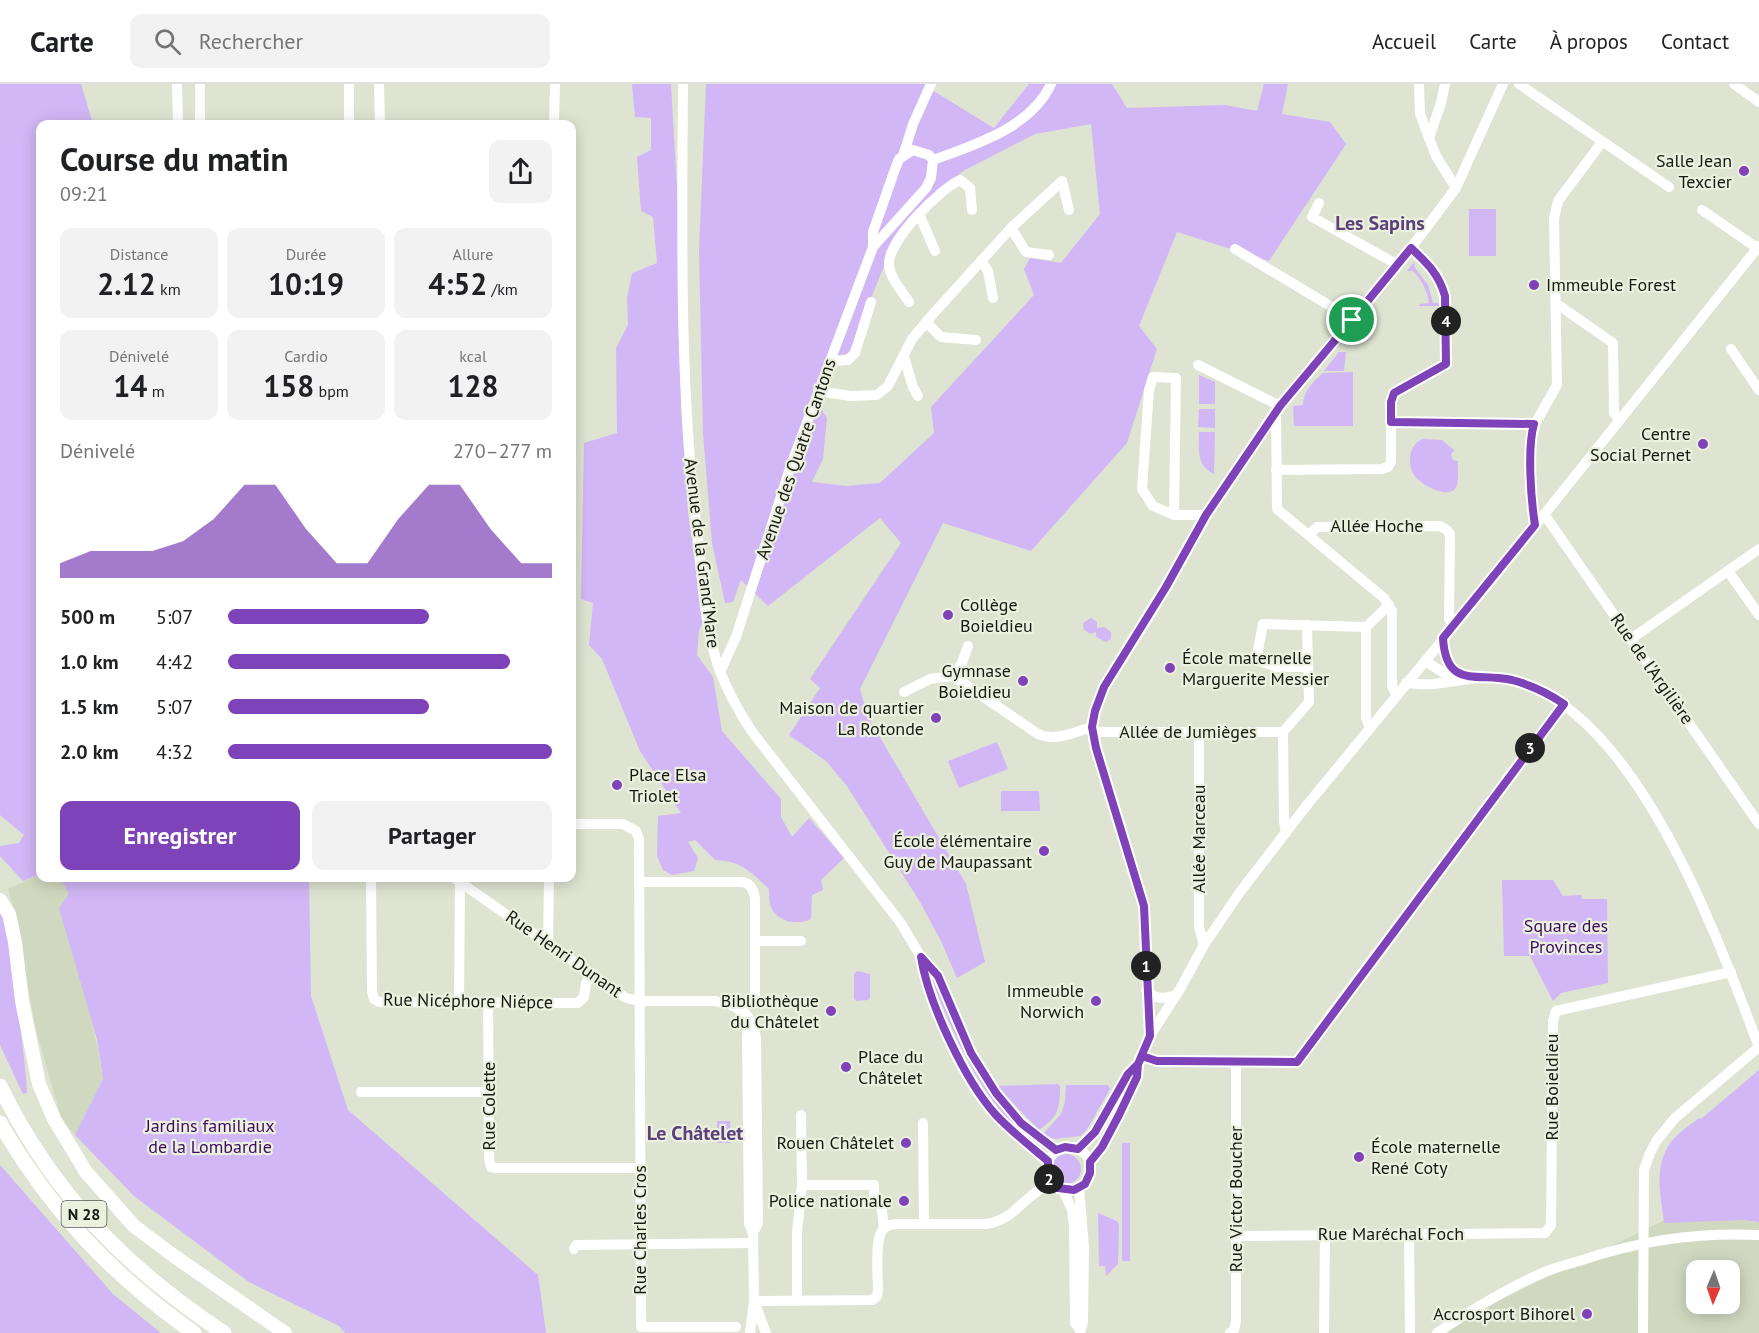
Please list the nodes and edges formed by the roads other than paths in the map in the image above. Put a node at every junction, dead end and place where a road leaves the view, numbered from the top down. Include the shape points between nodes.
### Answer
1 (177, 84) edge
2 (200, 84) edge
3 (349, 84) edge
4 (379, 84) edge
5 (555, 84) edge
6 (683, 84) edge
7 (931, 84) edge
8 (1051, 84) edge
9 (1419, 84) edge
10 (1445, 84) edge
11 (1503, 84) edge
12 (1519, 84) edge
13 (1734, 84) edge
14 (1759, 102) edge
15 (178, 120) edge
16 (200, 120) edge
17 (349, 120) edge
18 (380, 120) edge
19 (554, 120) edge
20 (1429, 138) junction
21 (1602, 142) junction
22 (903, 156) junction
23 (933, 160) junction
24 (1669, 187) dead end
25 (1456, 188) junction
26 (1319, 202) dead end
27 (972, 210) dead end
28 (1069, 210) dead end
29 (1702, 210) dead end
30 (919, 214) junction
31 (1011, 228) junction
32 (1758, 247) edge
33 (1411, 248) junction
34 (1235, 249) dead end
35 (872, 250) junction
36 (935, 251) dead end
37 (1049, 255) dead end
38 (890, 258) junction
39 (981, 261) junction
40 (1398, 265) junction
41 (993, 298) dead end
42 (872, 302) dead end
43 (909, 302) dead end
44 (1557, 304) junction
45 (1352, 320) junction
46 (926, 322) junction
47 (976, 340) dead end
48 (1731, 349) dead end
49 (904, 357) junction
50 (830, 361) junction
51 (1198, 365) dead end
52 (1759, 390) edge
53 (818, 391) junction
54 (918, 396) dead end
55 (1278, 409) junction
56 (1619, 419) junction
57 (1391, 422) junction
58 (1534, 424) junction
59 (1276, 470) junction
60 (1544, 514) junction
61 (1174, 515) junction
62 (1206, 515) junction
63 (1535, 525) junction
64 (1309, 535) junction
65 (1759, 549) edge
66 (1728, 571) junction
67 (1389, 605) junction
68 (1759, 615) edge
69 (1308, 625) junction
70 (1453, 625) junction
71 (1366, 627) junction
72 (1443, 638) junction
73 (1631, 639) junction
74 (968, 646) dead end
75 (1425, 661) junction
76 (1308, 667) junction
77 (720, 672) junction
78 (953, 676) junction
79 (1470, 678) junction
80 (1406, 683) junction
81 (904, 692) dead end
82 (1397, 696) junction
83 (1564, 704) junction
84 (1370, 728) junction
85 (1093, 729) junction
86 (1198, 732) junction
87 (1283, 732) junction
88 (1755, 810) edge
89 (1759, 824) edge
90 (576, 825) edge
91 (1286, 833) junction
92 (371, 882) edge
93 (457, 882) edge
94 (461, 882) edge
95 (549, 882) edge
96 (639, 882) junction
97 (0, 900) edge
98 (755, 941) junction
99 (801, 941) dead end
100 (548, 943) junction
101 (1204, 945) junction
102 (921, 957) junction
103 (1731, 972) junction
104 (592, 973) junction
105 (1146, 990) junction
106 (1176, 995) junction
107 (639, 1001) junction
108 (459, 1003) junction
109 (488, 1003) junction
110 (740, 1009) junction
111 (1150, 1036) junction
112 (1759, 1047) edge
113 (1140, 1060) junction
114 (1236, 1062) junction
115 (0, 1086) edge
116 (361, 1092) dead end
117 (489, 1092) junction
118 (801, 1115) dead end
119 (0, 1123) edge
120 (923, 1123) dead end
121 (1078, 1149) junction
122 (1056, 1150) junction
123 (1048, 1161) junction
124 (1090, 1162) junction
125 (640, 1168) junction
126 (1052, 1184) junction
127 (802, 1185) junction
128 (1079, 1188) junction
129 (1063, 1190) junction
130 (924, 1224) junction
131 (884, 1228) junction
132 (1545, 1233) joint
133 (1409, 1234) junction
134 (1325, 1235) junction
135 (1759, 1235) edge
136 (1236, 1236) junction
137 (753, 1238) junction
138 (1643, 1242) junction
139 (640, 1244) junction
140 (574, 1249) dead end
141 (754, 1301) junction
142 (797, 1301) junction
143 (736, 1327) dead end
144 (1080, 1331) edge
145 (194, 1333) edge
146 (224, 1333) edge
147 (285, 1333) edge
148 (750, 1333) edge
149 (766, 1333) edge
150 (1230, 1333) edge
151 (1324, 1333) edge
152 (1410, 1333) edge
153 (1437, 1333) edge
154 (1643, 1333) edge

1 - 15 street
2 - 16 street
3 - 17 street
4 - 18 street
5 - 19 street
6 - 77 street, Avenue de la Grand'Mare via 682,343 689,471 705,602
7 - 22 street, Avenue des Quatre Cantons
8 - 23 street via 1022,120 1005,131
9 - 20 street via 1420,114
10 - 20 street
11 - 25 street
12 - 21 street
13 - 14 street
20 - 25 street
21 - 24 street
21 - 44 street via 1558,201 1554,219
22 - 23 street via 913,150
22 - 35 street, Avenue des Quatre Cantons via 873,231
23 - 35 street, Avenue des Quatre Cantons via 926,188
25 - 33 street
26 - 40 street via 1312,217
27 - 30 street via 970,188 960,180
28 - 31 street via 1062,181
29 - 32 street
30 - 36 street
30 - 38 street
31 - 37 street via 1026,252
31 - 39 street
32 - 56 street
33 - 40 street
33 - 57 street via 1432,267 1442,285 1446,364 1394,393
34 - 45 street
35 - 38 street
35 - 50 street, Avenue des Quatre Cantons
38 - 43 street via 893,277
39 - 41 street via 988,271
39 - 46 street
40 - 45 street
42 - 50 street via 855,353 848,360
44 - 56 street via 1612,343 1614,413
44 - 58 street via 1557,386
45 - 55 street
46 - 47 street via 941,337
46 - 49 street
48 - 52 street
49 - 53 street via 888,386 877,395
49 - 54 street
50 - 53 street, Avenue des Quatre Cantons
51 - 55 street
53 - 77 street, Avenue des Quatre Cantons via 790,465 736,637
55 - 59 street
55 - 62 street
56 - 60 street
57 - 58 street
57 - 59 street via 1388,467
58 - 63 street
59 - 64 street via 1277,509
60 - 63 street
60 - 73 street, Rue de l'Argilière
61 - 61 street via 1176,378 1153,377 1142,489 1152,506
61 - 62 street
62 - 85 street via 1104,687
63 - 70 street
64 - 67 street
64 - 70 street, Allée Hoche via 1317,526 1440,526 1447,530 1449,620
65 - 66 street
66 - 68 street
66 - 73 street
67 - 71 street
67 - 82 street via 1392,686
69 - 71 street
69 - 76 street
69 - 76 street via 1263,624 1256,660 1277,667
70 - 72 street
71 - 84 street via 1366,718
72 - 75 street
72 - 79 street via 1446,662
73 - 88 street, Rue de l'Argilière
74 - 78 street
75 - 79 street via 1448,675
75 - 80 street
76 - 87 street via 1309,702
77 - 102 street, Avenue de la Grand'Mare via 753,733 900,922
78 - 81 street via 930,679
78 - 85 street, Allée de Jumièges via 1047,738
79 - 80 street via 1432,684
79 - 83 street via 1514,680 1542,690
80 - 82 street
82 - 84 street
83 - 103 street via 1604,741 1647,800 1687,872
83 - 114 street via 1297,1062
84 - 91 street
85 - 86 street, Allée de Jumièges
85 - 105 street via 1142,896
86 - 87 street, Allée de Jumièges
86 - 101 street, Allée Marceau via 1199,927
87 - 91 street
88 - 89 street, Rue de l'Argilière
90 - 96 street, Rue Charles Cros via 623,824 633,828 639,839
91 - 101 street
92 - 108 street, Rue Nicéphore Niépce via 374,999 382,1003
93 - 108 street
94 - 100 street, Rue Henri Dunant
95 - 100 street
96 - 98 street via 749,884 754,895
96 - 107 street, Rue Charles Cros
97 - 147 main road via 9,914 15,942 21,1001 39,1084 54,1119 86,1172 134,1226
98 - 99 street
98 - 110 street via 755,996
100 - 104 street, Rue Henri Dunant
101 - 106 street
102 - 122 street, Avenue de la Grand'Mare via 938,976 971,1053 996,1093 1021,1123
102 - 123 street, Avenue de la Grand'Mare via 924,978 976,1090 996,1115
103 - 112 street
103 - 132 street, Rue Boieldieu via 1556,1011 1551,1225
104 - 107 street, Rue Henri Dunant via 626,998
104 - 109 street, Rue Nicéphore Niépce via 578,1003
105 - 106 street via 1155,998
105 - 111 street
106 - 111 street
107 - 110 street, Rue Henri Dunant via 714,1001
107 - 125 street, Rue Charles Cros
108 - 109 street, Rue Nicéphore Niépce
109 - 117 street, Rue Colette
110 - 137 street via 753,1024 756,1038 758,1223
111 - 113 street
112 - 138 street via 1675,1118 1657,1140 1644,1170
113 - 114 street
113 - 121 street via 1095,1132
113 - 124 street via 1137,1077 1119,1115
114 - 136 street, Rue Victor Boucher
115 - 146 highway, N 28 via 39,1155 101,1234 157,1285
116 - 117 street
117 - 125 street, Rue Colette via 489,1164 493,1168
118 - 127 street
119 - 145 highway, N 28 via 40,1188 84,1240 149,1301
120 - 130 street
121 - 122 street
121 - 124 street
122 - 123 street
123 - 126 street via 1047,1173
124 - 128 street via 1089,1179
125 - 139 street, Rue Charles Cros
126 - 129 street
126 - 130 street via 998,1221
127 - 131 street via 874,1185 874,1203 881,1203
127 - 142 street via 796,1232
128 - 129 street
128 - 144 street via 1084,1247
129 - 144 street via 1074,1226 1075,1323
130 - 131 street
131 - 142 street via 878,1242 875,1299
132 - 133 street, Rue Maréchal Foch
133 - 134 street, Rue Maréchal Foch
133 - 152 street
134 - 136 street, Rue Maréchal Foch
134 - 151 street
135 - 138 street via 1697,1235
136 - 150 street, Rue Victor Boucher via 1236,1321
137 - 139 street
137 - 141 street
138 - 153 street via 1542,1273 1502,1292
138 - 154 street
139 - 140 street via 576,1245
139 - 143 street, Rue Charles Cros via 641,1327
141 - 142 street
141 - 148 street
141 - 149 street

